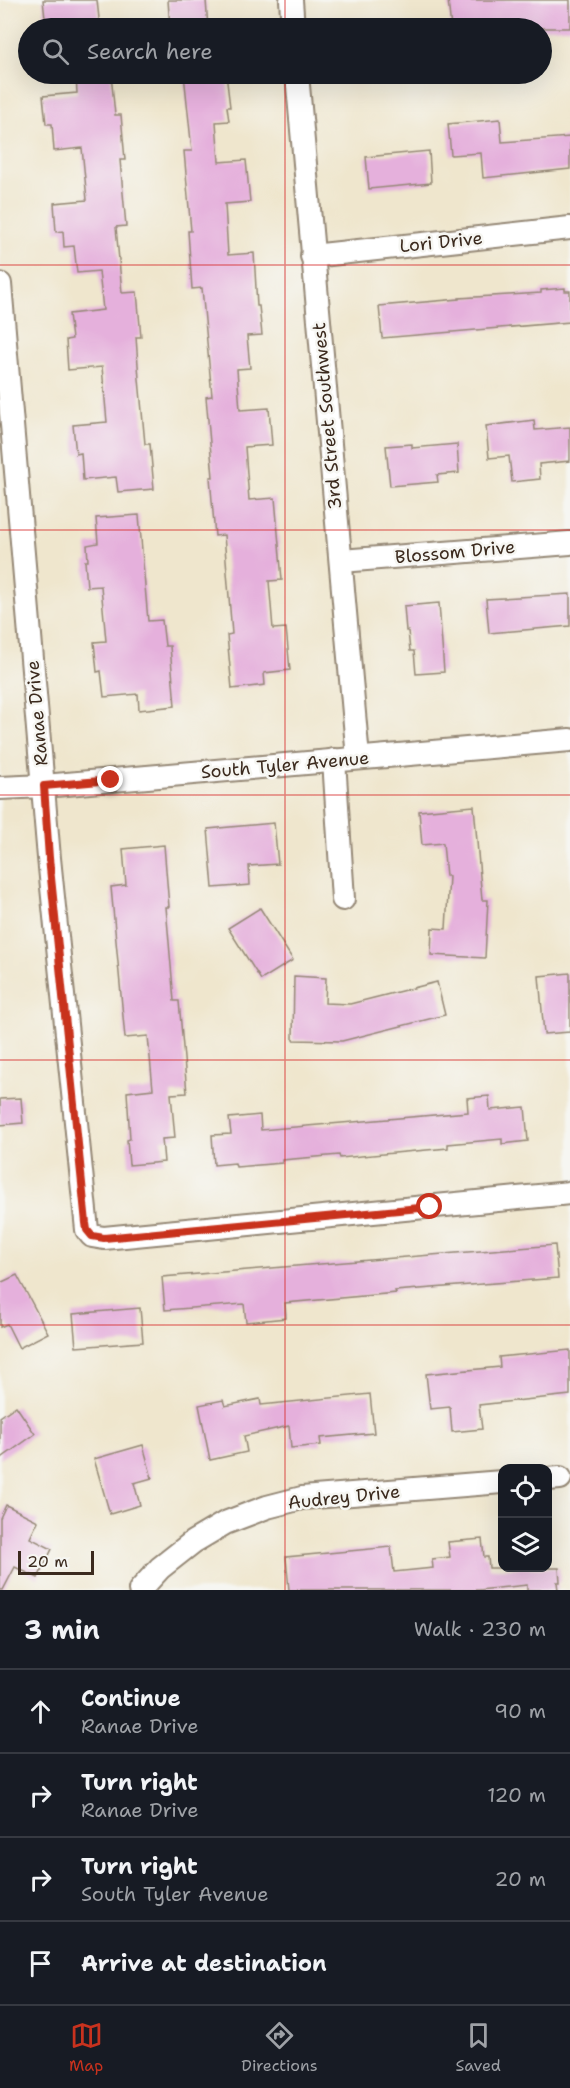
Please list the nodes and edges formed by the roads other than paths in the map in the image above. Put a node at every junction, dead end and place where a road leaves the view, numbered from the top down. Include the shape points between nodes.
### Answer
1 (291, 0) edge
2 (292, 18) edge
3 (298, 84) edge
4 (570, 228) edge
5 (312, 256) junction
6 (0, 284) edge
7 (570, 543) edge
8 (341, 561) junction
9 (570, 740) edge
10 (358, 758) junction
11 (334, 760) junction
12 (44, 786) junction
13 (0, 788) edge
14 (343, 899) dead end
15 (570, 1193) edge
16 (498, 1482) edge
17 (140, 1590) edge

1 - 2 street
3 - 5 street, 3rd Street Southwest
4 - 5 street, Lori Drive
5 - 8 street, 3rd Street Southwest
6 - 12 street, Ranae Drive
7 - 8 street, Blossom Drive
8 - 10 street, 3rd Street Southwest
9 - 10 street, South Tyler Avenue
10 - 11 street, South Tyler Avenue
11 - 12 street, South Tyler Avenue
11 - 14 street
12 - 13 street, South Tyler Avenue
12 - 15 street, Ranae Drive via 86,1223 92,1236 104,1238
16 - 17 street, Audrey Drive via 302,1498 267,1507 225,1522 193,1542

